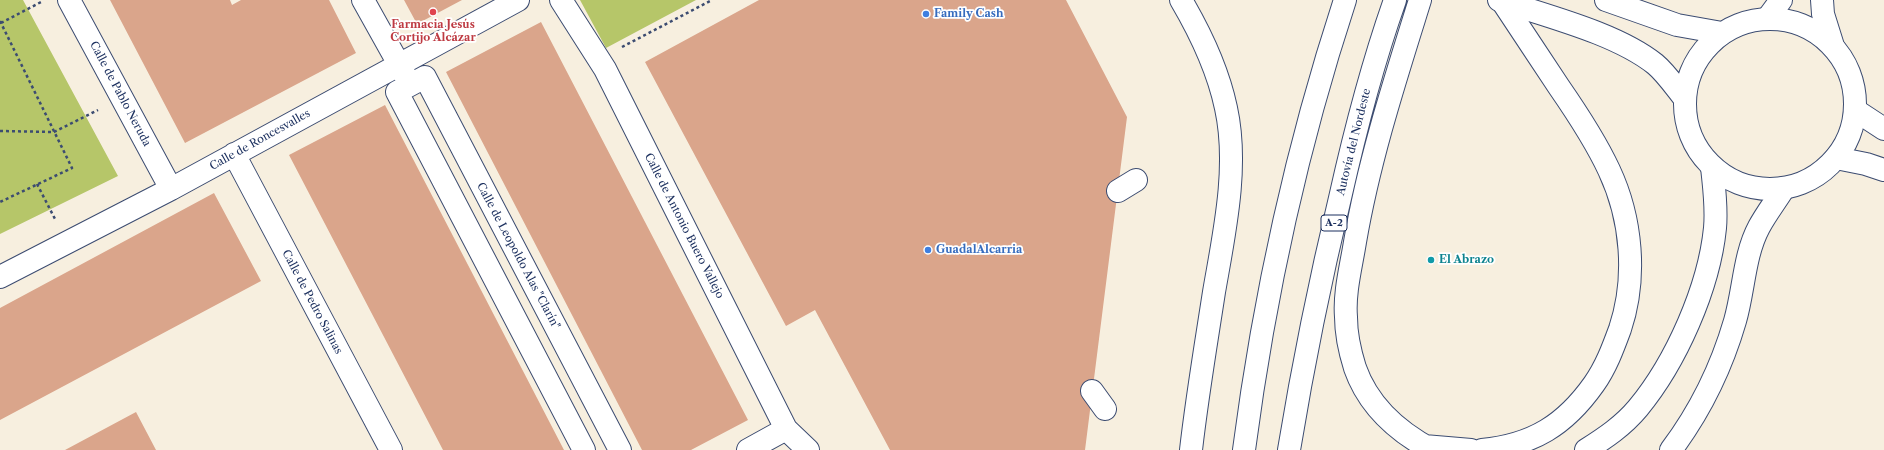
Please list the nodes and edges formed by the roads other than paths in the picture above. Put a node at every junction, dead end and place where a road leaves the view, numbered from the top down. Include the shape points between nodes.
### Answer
1 (69, 0) edge
2 (362, 0) edge
3 (518, 0) edge
4 (561, 0) edge
5 (1181, 0) edge
6 (1345, 0) edge
7 (1395, 0) edge
8 (1420, 0) edge
9 (1606, 0) edge
10 (1780, 0) edge
11 (1822, 0) edge
12 (1500, 1) edge
13 (1766, 18) junction
14 (1722, 33) junction
15 (1832, 46) junction
16 (399, 64) junction
17 (410, 85) junction
18 (1685, 99) junction
19 (1855, 110) junction
20 (1884, 129) edge
21 (234, 154) junction
22 (1836, 158) junction
23 (1712, 167) junction
24 (1884, 170) edge
25 (1136, 180) dead end
26 (1784, 188) junction
27 (171, 189) junction
28 (1118, 191) dead end
29 (0, 278) edge
30 (1092, 391) dead end
31 (1105, 408) dead end
32 (786, 429) junction
33 (1428, 448) edge
34 (391, 450) edge
35 (584, 450) edge
36 (620, 450) edge
37 (748, 450) edge
38 (808, 450) edge
39 (1191, 450) edge
40 (1244, 450) edge
41 (1289, 450) edge
42 (1471, 450) edge
43 (1482, 450) edge
44 (1586, 450) edge
45 (1671, 450) edge

1 - 27 main road, Calle de Pablo Neruda
2 - 16 main road
3 - 16 main road, Calle de Roncesvalles
4 - 32 main road, Calle de Antonio Buero Vallejo via 599,60
5 - 39 main road via 1201,35 1215,72 1226,109 1230,148 1225,227 1199,384
6 - 40 main road via 1295,174 1256,358
7 - 41 main road, Autovía del Nordeste / A-2 via 1382,36 1354,138 1326,254
8 - 33 main road via 1381,128 1361,208 1347,291 1346,317 1356,368 1366,391 1381,411 1401,430
9 - 14 main road via 1677,25
10 - 13 main road
11 - 15 main road
12 - 18 main road via 1584,28 1627,46 1656,64
12 - 43 main road via 1582,121 1609,170 1626,223 1630,256 1629,288 1624,317 1601,374 1569,415 1549,430 1527,441
13 - 14 main road via 1743,23
13 - 15 main road via 1791,21 1813,30
14 - 18 main road via 1703,51 1690,74
15 - 19 main road via 1846,65 1854,87
16 - 17 main road
16 - 21 main road, Calle de Roncesvalles
17 - 35 main road, Calle de Leopoldo Alas "Clarín" via 397,92
17 - 36 main road, Calle de Leopoldo Alas "Clarín" via 425,77
18 - 23 main road via 1691,136
19 - 20 main road
19 - 22 main road via 1849,136
21 - 27 main road, Calle de Roncesvalles
21 - 34 main road, Calle de Pedro Salinas
22 - 24 main road
22 - 26 main road via 1813,178
23 - 26 main road via 1734,181 1758,188
23 - 44 main road via 1715,228 1710,257 1691,314 1672,355 1637,408 1622,425
25 - 28 main road
26 - 45 main road via 1759,227 1747,265 1735,320 1711,387 1690,425
27 - 29 main road, Calle de Roncesvalles
30 - 31 main road
32 - 37 main road
32 - 38 main road, Calle de Antonio Buero Vallejo
33 - 42 main road

